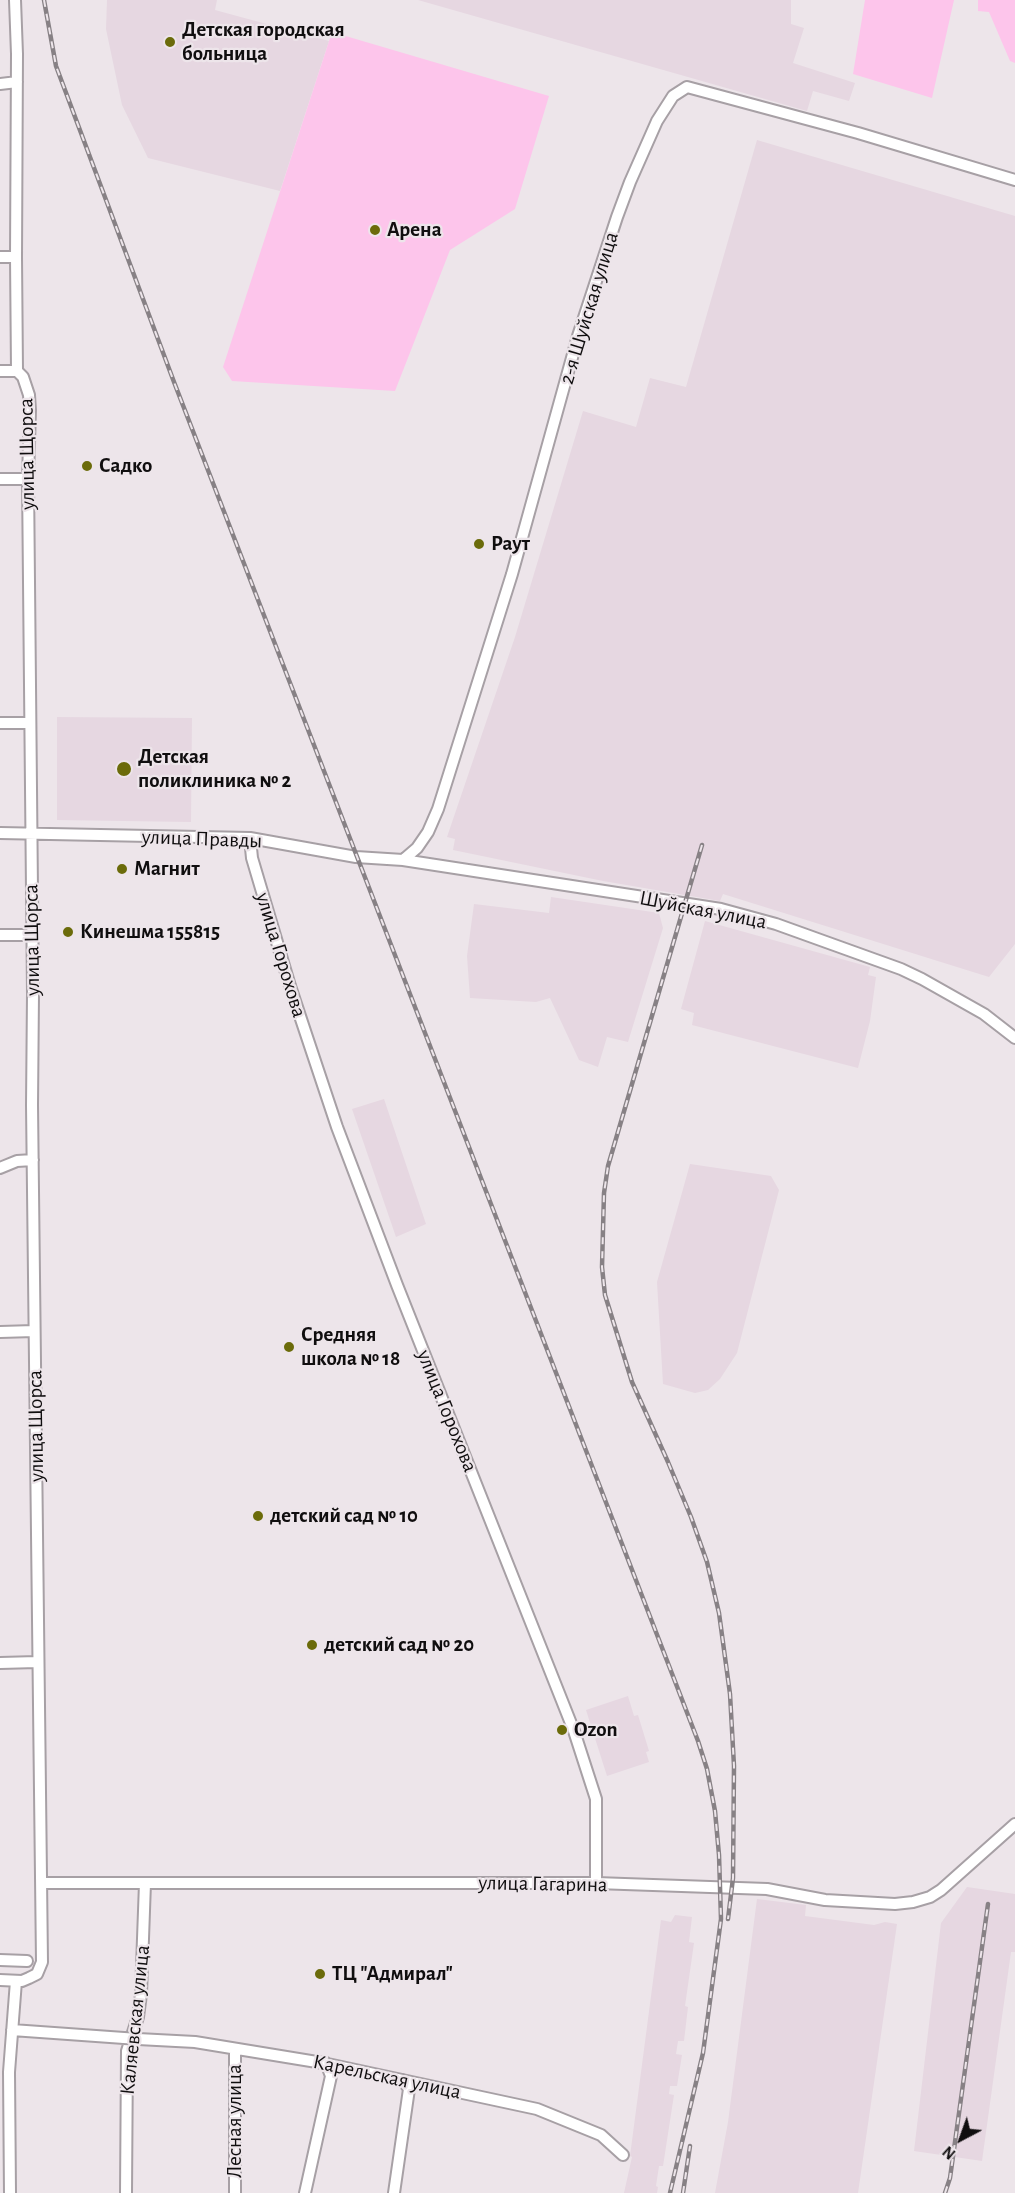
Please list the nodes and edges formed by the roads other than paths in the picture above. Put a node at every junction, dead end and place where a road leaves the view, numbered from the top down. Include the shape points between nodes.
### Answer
1 (15, 0) edge
2 (17, 82) junction
3 (0, 84) edge
4 (1015, 180) edge
5 (0, 257) edge
6 (16, 257) junction
7 (0, 371) edge
8 (17, 371) junction
9 (0, 479) edge
10 (28, 479) junction
11 (0, 723) edge
12 (30, 723) junction
13 (0, 833) edge
14 (30, 834) junction
15 (250, 838) junction
16 (403, 860) junction
17 (0, 935) edge
18 (31, 935) junction
19 (1015, 1038) edge
20 (33, 1160) junction
21 (0, 1168) edge
22 (34, 1331) junction
23 (0, 1332) edge
24 (37, 1662) junction
25 (0, 1663) edge
26 (1015, 1824) edge
27 (42, 1883) junction
28 (145, 1883) junction
29 (596, 1883) junction
30 (0, 1960) edge
31 (27, 1961) dead end
32 (0, 1980) edge
33 (16, 1981) junction
34 (12, 2030) junction
35 (235, 2049) junction
36 (326, 2063) junction
37 (403, 2080) junction
38 (623, 2155) dead end
39 (10, 2193) edge
40 (126, 2193) edge
41 (235, 2193) edge
42 (305, 2193) edge
43 (394, 2193) edge

1 - 2 street, улица Щорса
2 - 3 street
2 - 6 street, улица Щорса
4 - 16 street, 2-я Шуйская улица via 687,87 673,96 657,121 617,217 578,336 512,576 438,809 428,832
5 - 6 street
6 - 8 street, улица Щорса
7 - 8 street
8 - 10 street, улица Щорса via 29,395
9 - 10 street
10 - 12 street, улица Щорса
11 - 12 street
12 - 14 street, улица Щорса
13 - 14 street, улица Правды
14 - 15 street, улица Правды
14 - 18 street, улица Щорса
15 - 16 street, улица Правды via 356,857
15 - 29 street, улица Горохова via 268,913 337,1127 574,1731 596,1799
16 - 19 street, Шуйская улица via 721,909 776,924 922,979 984,1014
17 - 18 street
18 - 20 street, улица Щорса
20 - 21 street
20 - 22 street, улица Щорса
22 - 23 street
22 - 24 street, улица Щорса
24 - 25 street
24 - 27 street, улица Щорса
26 - 29 street, улица Гагарина via 941,1890 913,1902 877,1905 767,1889
27 - 28 street, улица Гагарина
27 - 33 street, улица Щорса via 42,1962 37,1974
28 - 29 street, улица Гагарина
28 - 40 street, Каляевская улица via 141,1994 127,2051
30 - 31 street
32 - 33 street
33 - 34 street
34 - 35 street, Карельская улица, bridge via 195,2042
34 - 39 street
35 - 36 street, Карельская улица
35 - 41 street, Лесная улица
36 - 37 street, Карельская улица
36 - 42 street via 331,2076
37 - 38 street, Карельская улица via 552,2114 601,2135
37 - 43 street via 409,2089

